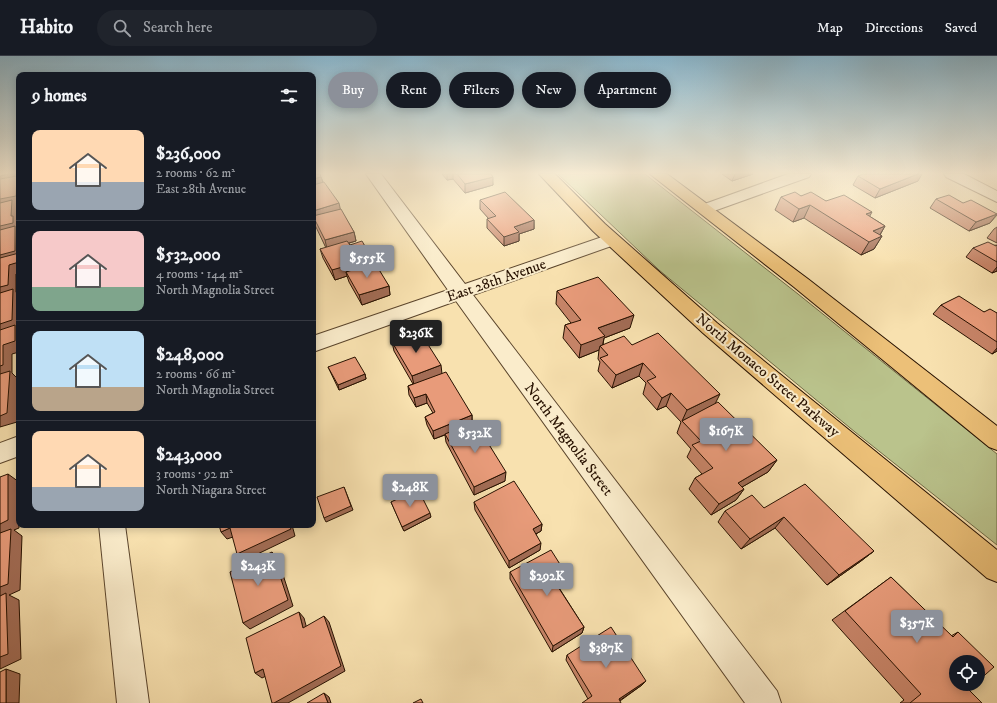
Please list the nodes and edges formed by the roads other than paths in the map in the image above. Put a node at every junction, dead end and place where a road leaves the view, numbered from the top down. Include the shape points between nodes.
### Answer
1 (396, 204) edge
2 (576, 204) edge
3 (698, 204) edge
4 (719, 204) edge
5 (705, 209) junction
6 (611, 240) junction
7 (461, 292) junction
8 (316, 343) edge
9 (997, 440) edge
10 (16, 447) edge
11 (0, 453) edge
12 (112, 528) edge
13 (997, 568) edge
14 (133, 703) edge
15 (765, 703) edge

1 - 7 street, North Magnolia Street
2 - 6 main road, North Monaco Street Parkway
3 - 5 main road
4 - 5 street
5 - 9 main road via 801,282
6 - 7 street, East 28th Avenue
6 - 13 main road, North Monaco Street Parkway via 727,342
7 - 8 street, East 28th Avenue
7 - 15 street, North Magnolia Street
10 - 11 street
12 - 14 street

